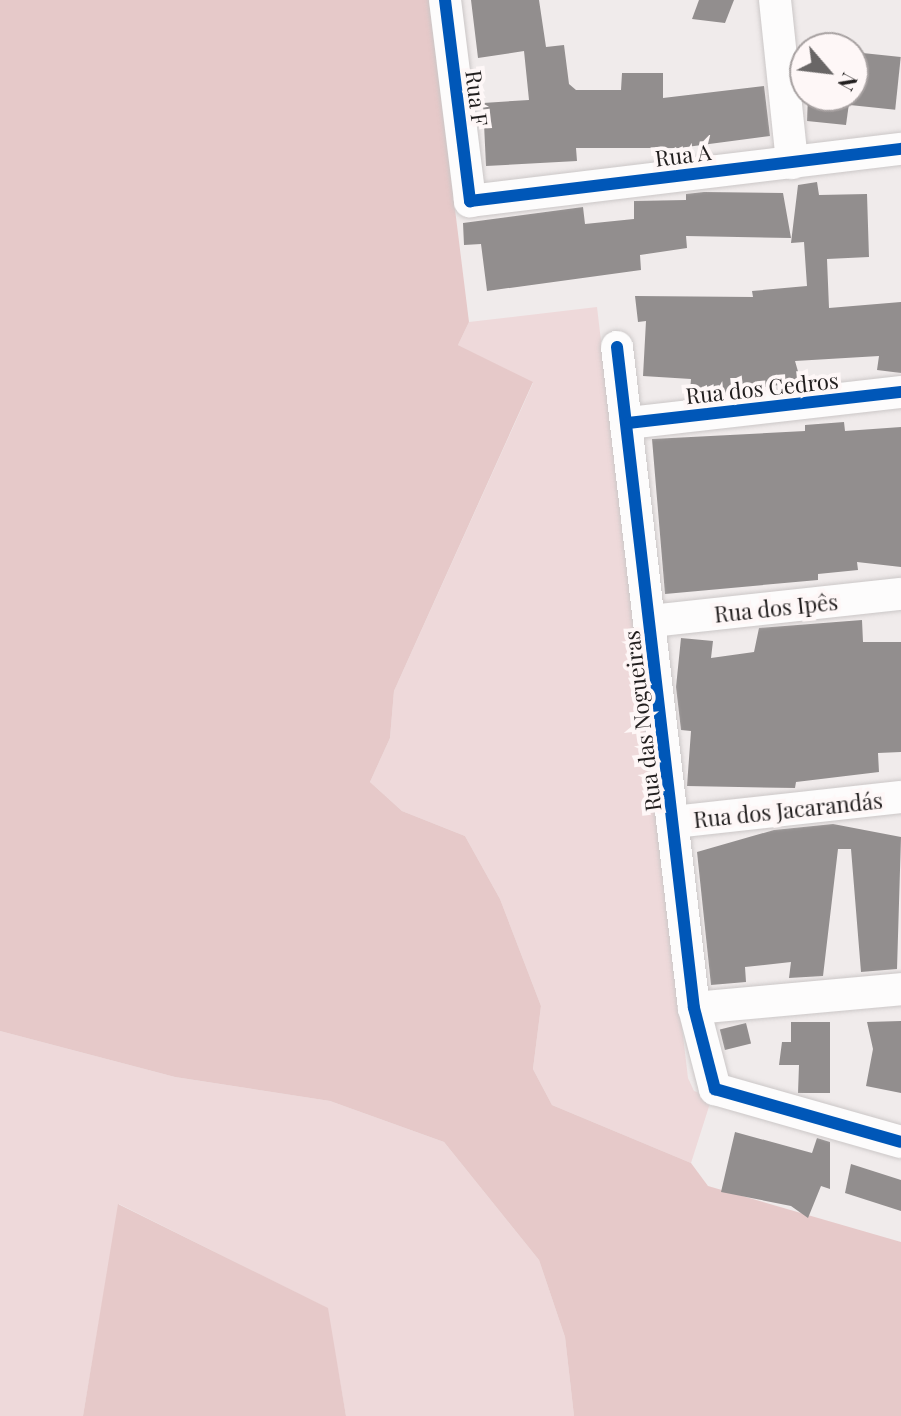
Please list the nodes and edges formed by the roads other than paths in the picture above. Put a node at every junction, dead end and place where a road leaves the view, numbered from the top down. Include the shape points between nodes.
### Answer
1 (445, 0) edge
2 (775, 0) edge
3 (901, 149) edge
4 (792, 163) junction
5 (470, 201) joint
6 (617, 347) dead end
7 (901, 392) edge
8 (628, 423) junction
9 (901, 594) edge
10 (651, 621) junction
11 (901, 797) edge
12 (674, 822) junction
13 (901, 989) edge
14 (694, 1008) junction
15 (901, 1142) edge

1 - 5 street, Rua F
2 - 4 street
3 - 4 street, Rua A
4 - 5 street, Rua A
6 - 8 street, Rua das Nogueiras
7 - 8 street, Rua dos Cedros
8 - 10 street, Rua das Nogueiras
9 - 10 street, Rua dos Ipês
10 - 12 street, Rua das Nogueiras
11 - 12 street, Rua dos Jacarandás
12 - 14 street, Rua das Nogueiras
13 - 14 street
14 - 15 street, Rua das Nogueiras via 715,1089

